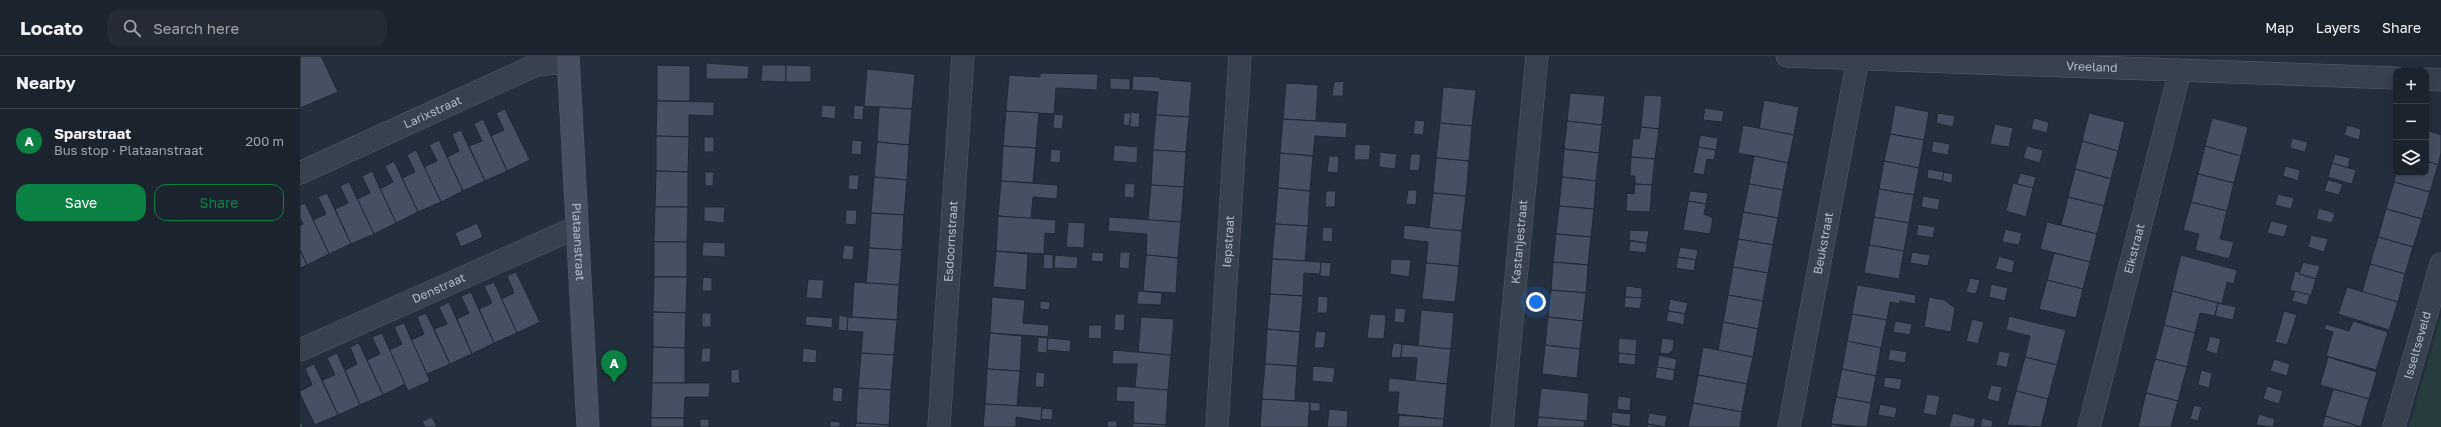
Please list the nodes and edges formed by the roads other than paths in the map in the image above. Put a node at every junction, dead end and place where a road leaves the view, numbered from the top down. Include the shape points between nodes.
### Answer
1 (963, 56) edge
2 (1240, 56) edge
3 (1537, 56) edge
4 (1787, 56) edge
5 (568, 59) edge
6 (1858, 59) junction
7 (2180, 71) junction
8 (2393, 78) edge
9 (2429, 79) edge
10 (2441, 80) edge
11 (300, 173) edge
12 (577, 227) junction
13 (2441, 264) edge
14 (300, 350) edge
15 (588, 427) edge
16 (939, 427) edge
17 (1217, 427) edge
18 (1502, 427) edge
19 (1789, 427) edge
20 (2090, 427) edge
21 (2394, 427) edge

1 - 16 street, Esdoornstraat
2 - 17 street, Iepstraat
3 - 18 street, Kastanjestraat
4 - 6 street, Vreeland
5 - 11 street, Larixstraat via 536,65
5 - 12 street, Plataanstraat
6 - 7 street, Vreeland
6 - 19 street, Beukstraat
7 - 8 street, Vreeland
7 - 20 street, Eikstraat
9 - 10 street
12 - 14 street, Denstraat
12 - 15 street, Plataanstraat
13 - 21 street, Isseltseveld

